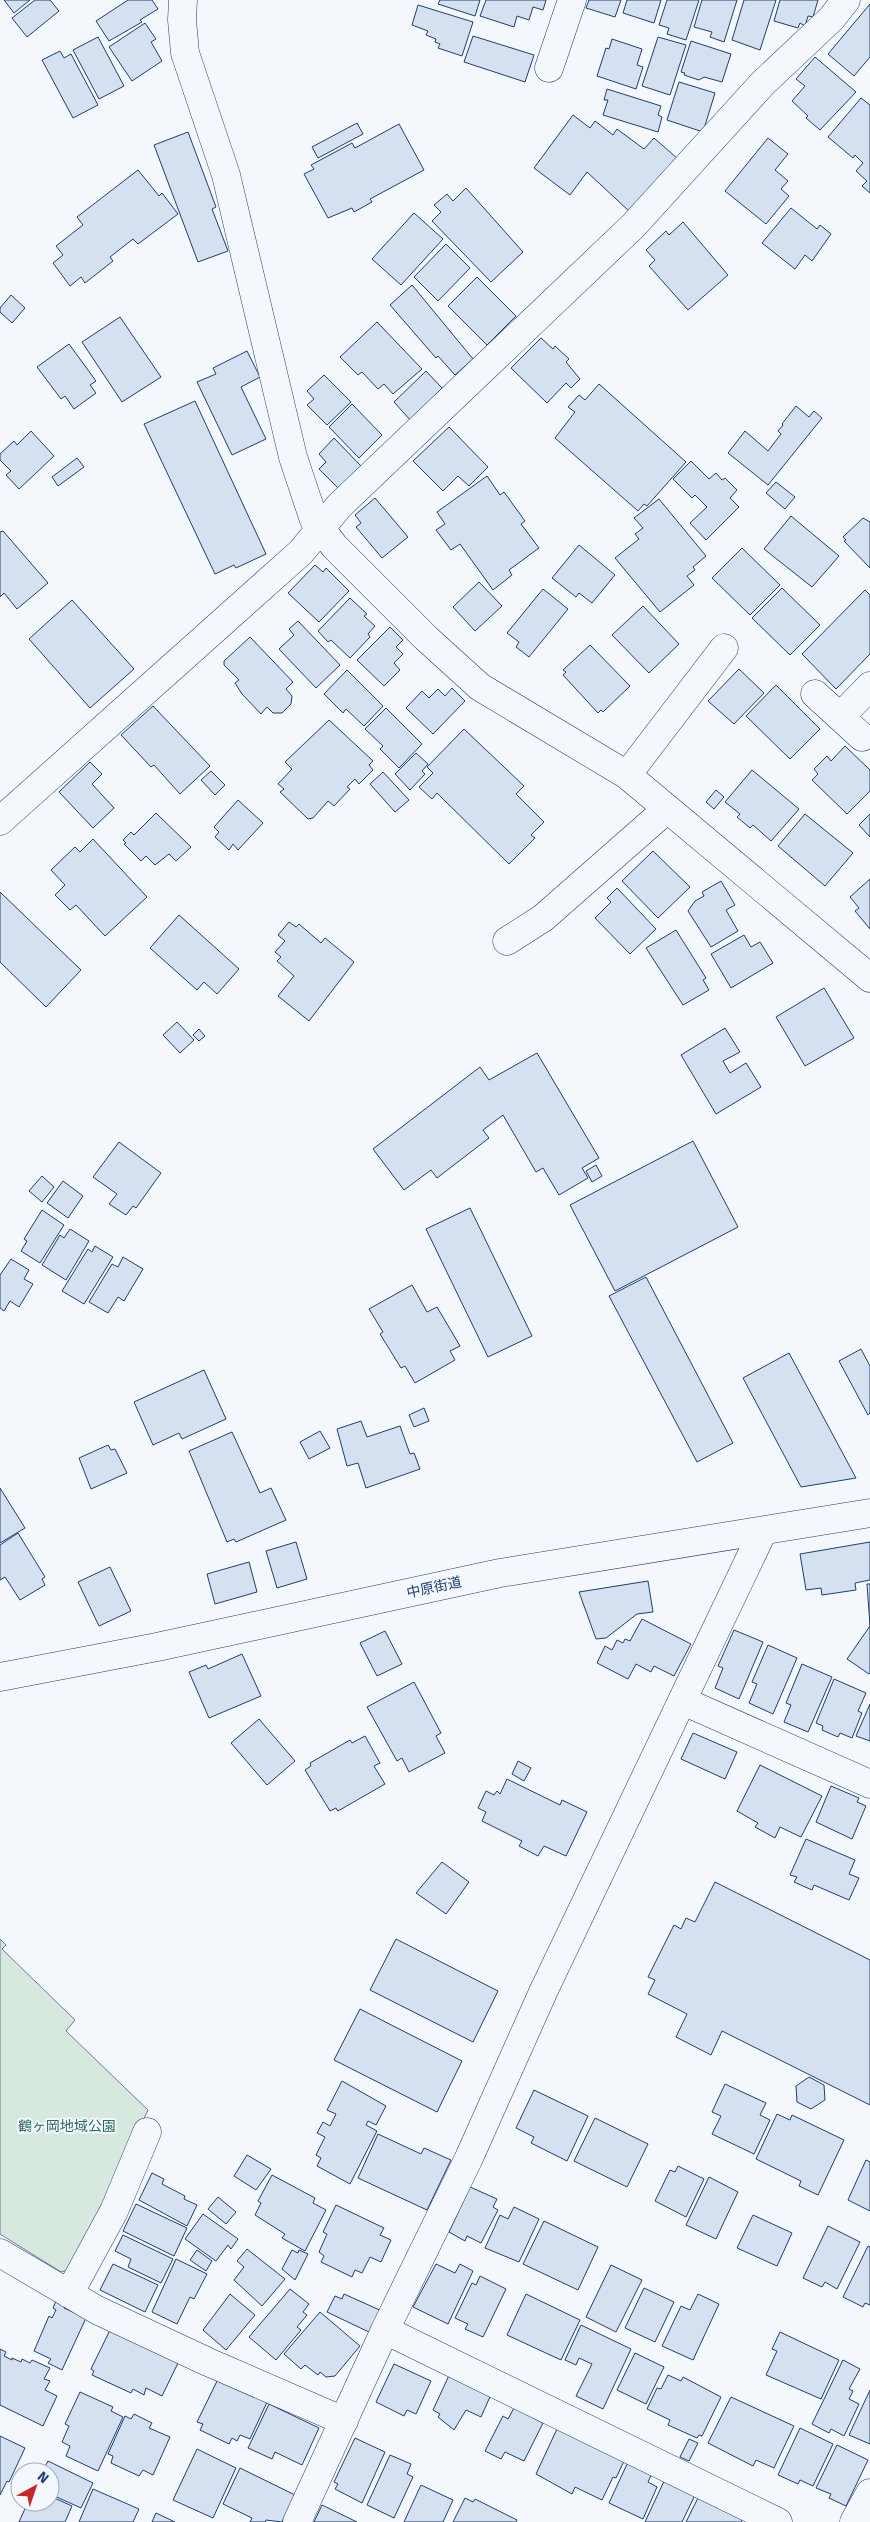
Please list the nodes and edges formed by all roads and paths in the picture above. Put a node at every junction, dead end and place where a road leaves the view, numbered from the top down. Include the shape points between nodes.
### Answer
1 (183, 0) edge
2 (572, 0) edge
3 (846, 0) edge
4 (549, 68) dead end
5 (320, 529) junction
6 (724, 648) dead end
7 (870, 686) edge
8 (815, 694) dead end
9 (840, 717) junction
10 (862, 737) dead end
11 (627, 775) junction
12 (667, 808) junction
13 (0, 821) edge
14 (507, 941) dead end
15 (870, 978) edge
16 (870, 1513) edge
17 (763, 1531) junction
18 (0, 1677) edge
19 (683, 1701) junction
20 (870, 1784) edge
21 (147, 2132) dead end
22 (0, 2253) edge
23 (69, 2294) junction
24 (385, 2330) junction
25 (344, 2421) junction
26 (870, 2493) edge
27 (297, 2522) edge
28 (778, 2522) edge
29 (854, 2522) edge

1 - 5 street via 185,53 226,175 293,457
2 - 4 street
3 - 5 street via 831,19 764,83 633,226 339,506
5 - 11 street via 426,638 480,687
5 - 13 street via 301,552
6 - 11 street
7 - 9 street
8 - 9 street
9 - 10 street
11 - 12 street
12 - 14 street via 543,918
12 - 15 street
16 - 17 street, 中原街道
17 - 18 street, 中原街道 via 500,1573 157,1647
17 - 19 street
19 - 20 street
19 - 24 street
21 - 23 street via 114,2211
22 - 23 street
23 - 25 street via 208,2362
24 - 25 street
24 - 28 street
25 - 27 street
26 - 29 street

